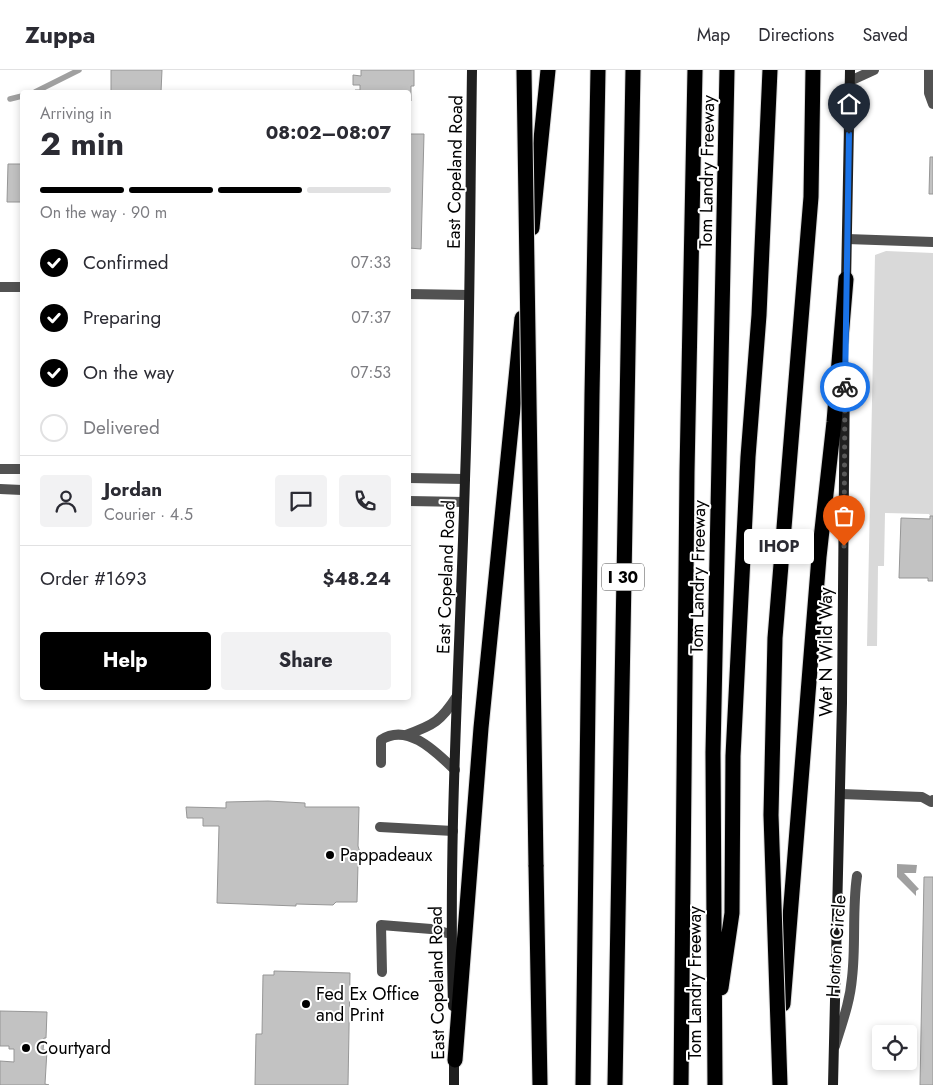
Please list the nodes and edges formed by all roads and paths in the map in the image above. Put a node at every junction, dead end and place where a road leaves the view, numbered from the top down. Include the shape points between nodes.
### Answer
1 (472, 70) edge
2 (524, 70) edge
3 (548, 70) edge
4 (598, 70) edge
5 (633, 70) edge
6 (695, 70) edge
7 (727, 70) edge
8 (770, 70) edge
9 (813, 70) edge
10 (850, 70) edge
11 (874, 70) edge
12 (929, 70) edge
13 (850, 81) junction
14 (933, 104) edge
15 (847, 239) junction
16 (933, 242) edge
17 (846, 279) junction
18 (0, 287) edge
19 (20, 287) edge
20 (411, 294) edge
21 (469, 295) junction
22 (0, 468) edge
23 (20, 469) edge
24 (411, 478) edge
25 (465, 479) junction
26 (0, 489) edge
27 (20, 490) edge
28 (411, 501) edge
29 (464, 502) junction
30 (458, 696) junction
31 (406, 735) junction
32 (381, 763) dead end
33 (455, 770) junction
34 (840, 794) junction
35 (932, 801) edge
36 (380, 827) dead end
37 (453, 831) junction
38 (858, 876) dead end
39 (451, 934) junction
40 (382, 972) dead end
41 (713, 1042) junction
42 (834, 1047) junction
43 (455, 1060) junction
44 (454, 1085) edge
45 (540, 1085) edge
46 (583, 1085) edge
47 (614, 1085) edge
48 (681, 1085) edge
49 (714, 1085) edge
50 (778, 1085) edge
51 (833, 1085) edge

1 - 21 main road, East Copeland Road
2 - 45 highway, bridge
3 - 43 highway via 481,728
4 - 46 highway, I 30
5 - 47 highway, I 30
6 - 48 highway via 687,462
7 - 41 highway, Tom Landry Freeway via 713,743
8 - 41 highway via 733,756 732,913
9 - 50 highway, bridge via 811,198 775,638 771,815
10 - 13 main road, Wet N Wild Way
11 - 13 lane
12 - 14 lane via 929,94
13 - 15 main road, Wet N Wild Way
15 - 16 lane
15 - 17 main road, Wet N Wild Way
17 - 34 main road, Wet N Wild Way
17 - 50 highway via 818,567
18 - 19 lane
20 - 21 lane
21 - 25 main road, East Copeland Road
22 - 23 lane
24 - 25 lane
25 - 29 main road, East Copeland Road
26 - 27 lane
28 - 29 lane
29 - 30 main road, East Copeland Road
30 - 31 lane via 434,724
30 - 33 main road, East Copeland Road
31 - 32 lane via 390,734 381,740
31 - 33 lane via 428,746
33 - 37 main road, East Copeland Road
34 - 35 lane via 922,797
34 - 42 main road, Wet N Wild Way
36 - 37 lane
37 - 39 main road, East Copeland Road
38 - 42 lane, Horton Circle via 848,1007
39 - 40 lane via 381,925
39 - 43 main road, East Copeland Road
41 - 49 highway, Tom Landry Freeway
42 - 51 main road, Wet N Wild Way
43 - 44 main road, East Copeland Road

